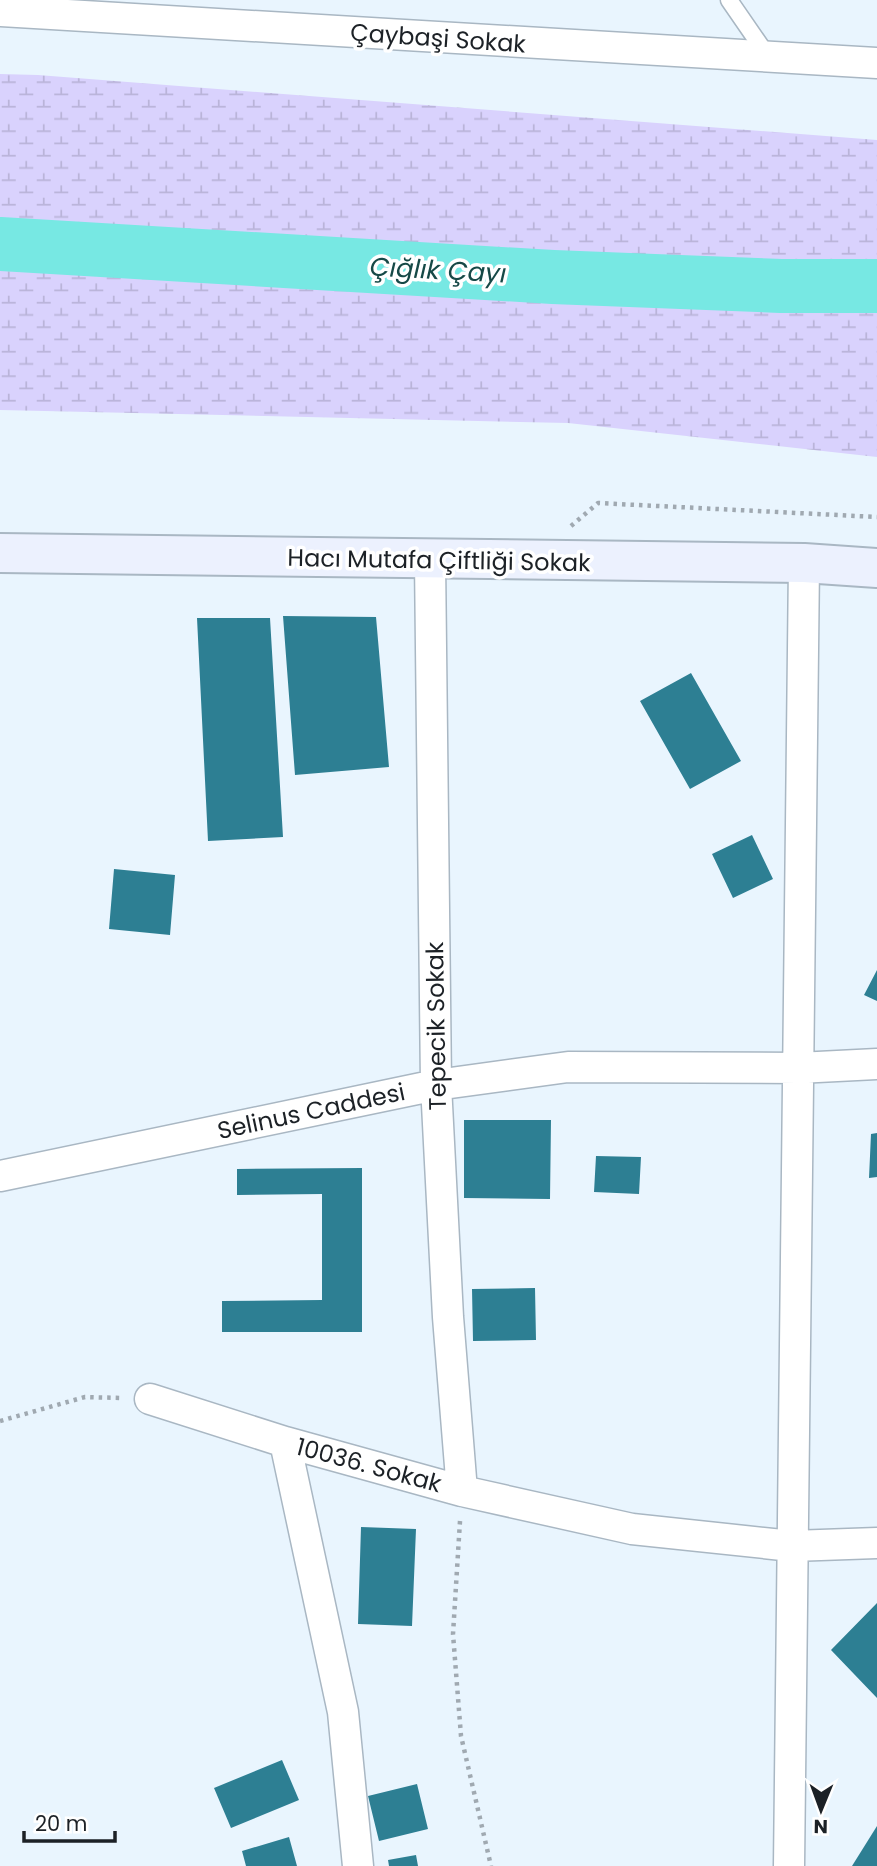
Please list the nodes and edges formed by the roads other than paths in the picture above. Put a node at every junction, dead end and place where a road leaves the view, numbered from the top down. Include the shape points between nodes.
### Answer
1 (729, 0) edge
2 (0, 11) edge
3 (769, 58) junction
4 (877, 63) edge
5 (0, 553) edge
6 (430, 560) junction
7 (804, 563) junction
8 (877, 568) edge
9 (877, 1064) edge
10 (798, 1068) junction
11 (436, 1085) junction
12 (0, 1176) edge
13 (150, 1399) road end
14 (285, 1442) junction
15 (462, 1491) junction
16 (877, 1544) edge
17 (792, 1546) junction
18 (358, 1866) edge
19 (789, 1866) edge

1 - 3 lane
2 - 3 street, Çaybaşi Sokak
3 - 4 street, Çaybaşi Sokak
5 - 6 street, Hacı Mutafa Çiftliği Sokak
6 - 7 street, Hacı Mutafa Çiftliği Sokak
6 - 11 street, Tepecik Sokak
7 - 8 street, Hacı Mutafa Çiftliği Sokak
7 - 10 street
9 - 10 street, Selinus Caddesi
10 - 11 street, Selinus Caddesi via 568,1067
10 - 17 street
11 - 12 street, Selinus Caddesi
11 - 15 street, Tepecik Sokak
13 - 14 street
14 - 15 street, 10036. Sokak
14 - 18 street, 10036. Sokak via 343,1712
15 - 17 street, 10036. Sokak via 632,1529
16 - 17 street, 10036. Sokak
17 - 19 street

